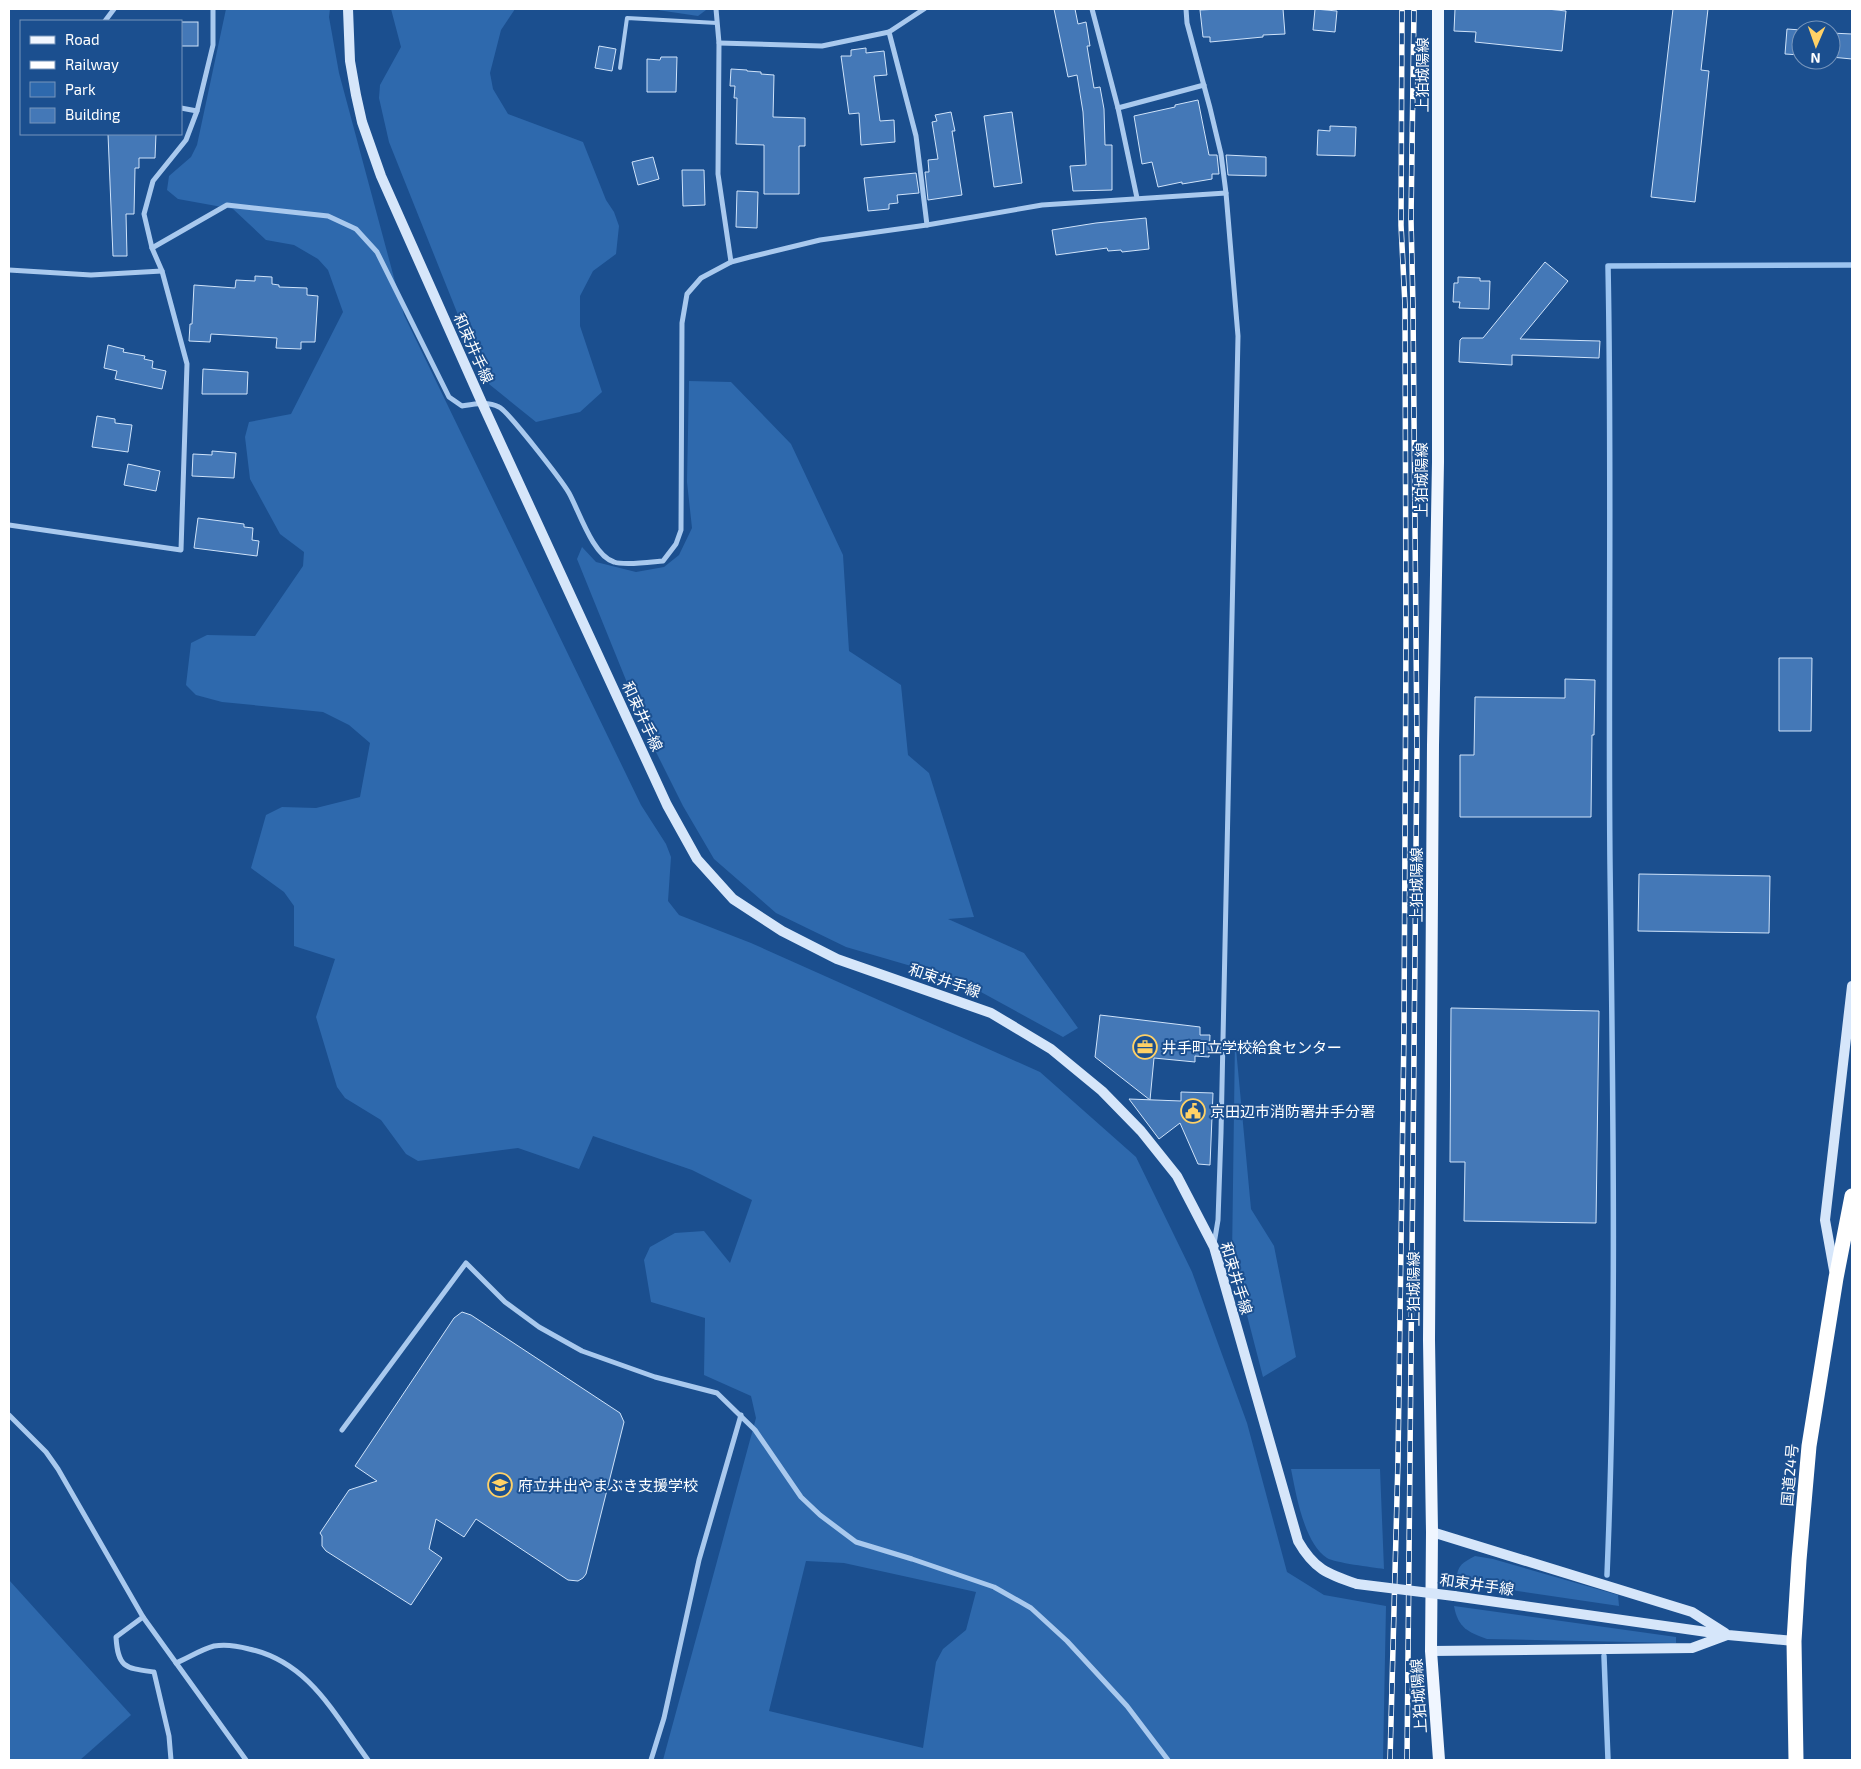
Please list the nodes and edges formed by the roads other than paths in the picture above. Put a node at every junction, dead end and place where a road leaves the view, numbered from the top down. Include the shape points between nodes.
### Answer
1 (114, 9) edge
2 (213, 9) edge
3 (348, 9) edge
4 (716, 9) edge
5 (924, 9) edge
6 (1092, 9) edge
7 (1186, 9) edge
8 (1438, 9) edge
9 (106, 20) edge
10 (717, 23) junction
11 (889, 32) junction
12 (719, 43) junction
13 (620, 68) dead end
14 (1204, 85) junction
15 (182, 108) edge
16 (1118, 108) junction
17 (197, 111) junction
18 (1226, 194) junction
19 (1137, 198) junction
20 (928, 225) junction
21 (152, 248) junction
22 (731, 262) junction
23 (9, 270) edge
24 (162, 271) junction
25 (482, 403) junction
26 (9, 525) edge
27 (1852, 986) edge
28 (1852, 1196) edge
29 (1214, 1247) junction
30 (1836, 1278) junction
31 (9, 1415) edge
32 (741, 1415) junction
33 (342, 1430) dead end
34 (1432, 1532) junction
35 (143, 1617) junction
36 (1728, 1635) junction
37 (1794, 1641) junction
38 (1431, 1651) junction
39 (176, 1663) junction
40 (171, 1760) edge
41 (246, 1760) edge
42 (368, 1760) edge
43 (651, 1760) edge
44 (1168, 1760) edge
45 (1439, 1760) edge
46 (1796, 1760) edge

1 - 9 street
2 - 17 street via 213,45
3 - 25 main road, 和束井手線 via 354,86 371,149
4 - 10 street
5 - 11 street
6 - 16 street
7 - 14 street via 1186,23
8 - 34 main road, 上狛城陽線 via 1438,462 1429,1330
10 - 12 street
10 - 13 lane via 627,18
11 - 12 street via 822,46
11 - 20 street via 916,136
12 - 22 street via 718,174
14 - 16 street
14 - 18 street
15 - 17 street
16 - 19 street
17 - 21 street via 186,140 153,181 144,214
18 - 19 street
18 - 29 street via 1238,336 1221,1133
19 - 20 street via 1042,205
20 - 22 street via 820,240
21 - 24 street
21 - 25 street via 227,205 328,216 356,229 377,252 449,397 462,406
22 - 25 street via 701,278 687,294 682,324 681,530 676,544 663,561 613,562 597,549 568,492 517,426 500,407
23 - 24 street via 92,275
24 - 26 street via 187,364 182,550
25 - 29 main road, 和束井手線 via 667,804 697,859 733,899 782,931 837,958 990,1012 1051,1049 1102,1091 1141,1131 1177,1176
27 - 30 main road via 1825,1220
28 - 30 highway, 国道24号
29 - 36 main road, 和束井手線, bridge via 1298,1541 1307,1558 1328,1574 1357,1584
30 - 37 highway, 国道24号 via 1809,1446
31 - 35 street via 46,1452 58,1469
32 - 33 street via 717,1393 655,1377 582,1351 539,1327 505,1302 466,1263
32 - 43 street via 699,1560 664,1718
32 - 44 street via 755,1430 801,1498 856,1542 994,1587 1030,1608 1067,1641 1127,1706
34 - 36 main road via 1692,1612
34 - 38 main road, 上狛城陽線
35 - 39 street
35 - 40 street via 116,1637 117,1651 121,1661 131,1669 154,1672 169,1736
36 - 37 main road, 和束井手線
36 - 38 main road via 1692,1648
37 - 46 highway, 国道24号
38 - 45 main road, 上狛城陽線
39 - 41 street
39 - 42 street via 214,1646 244,1647 272,1656 289,1665 317,1689

